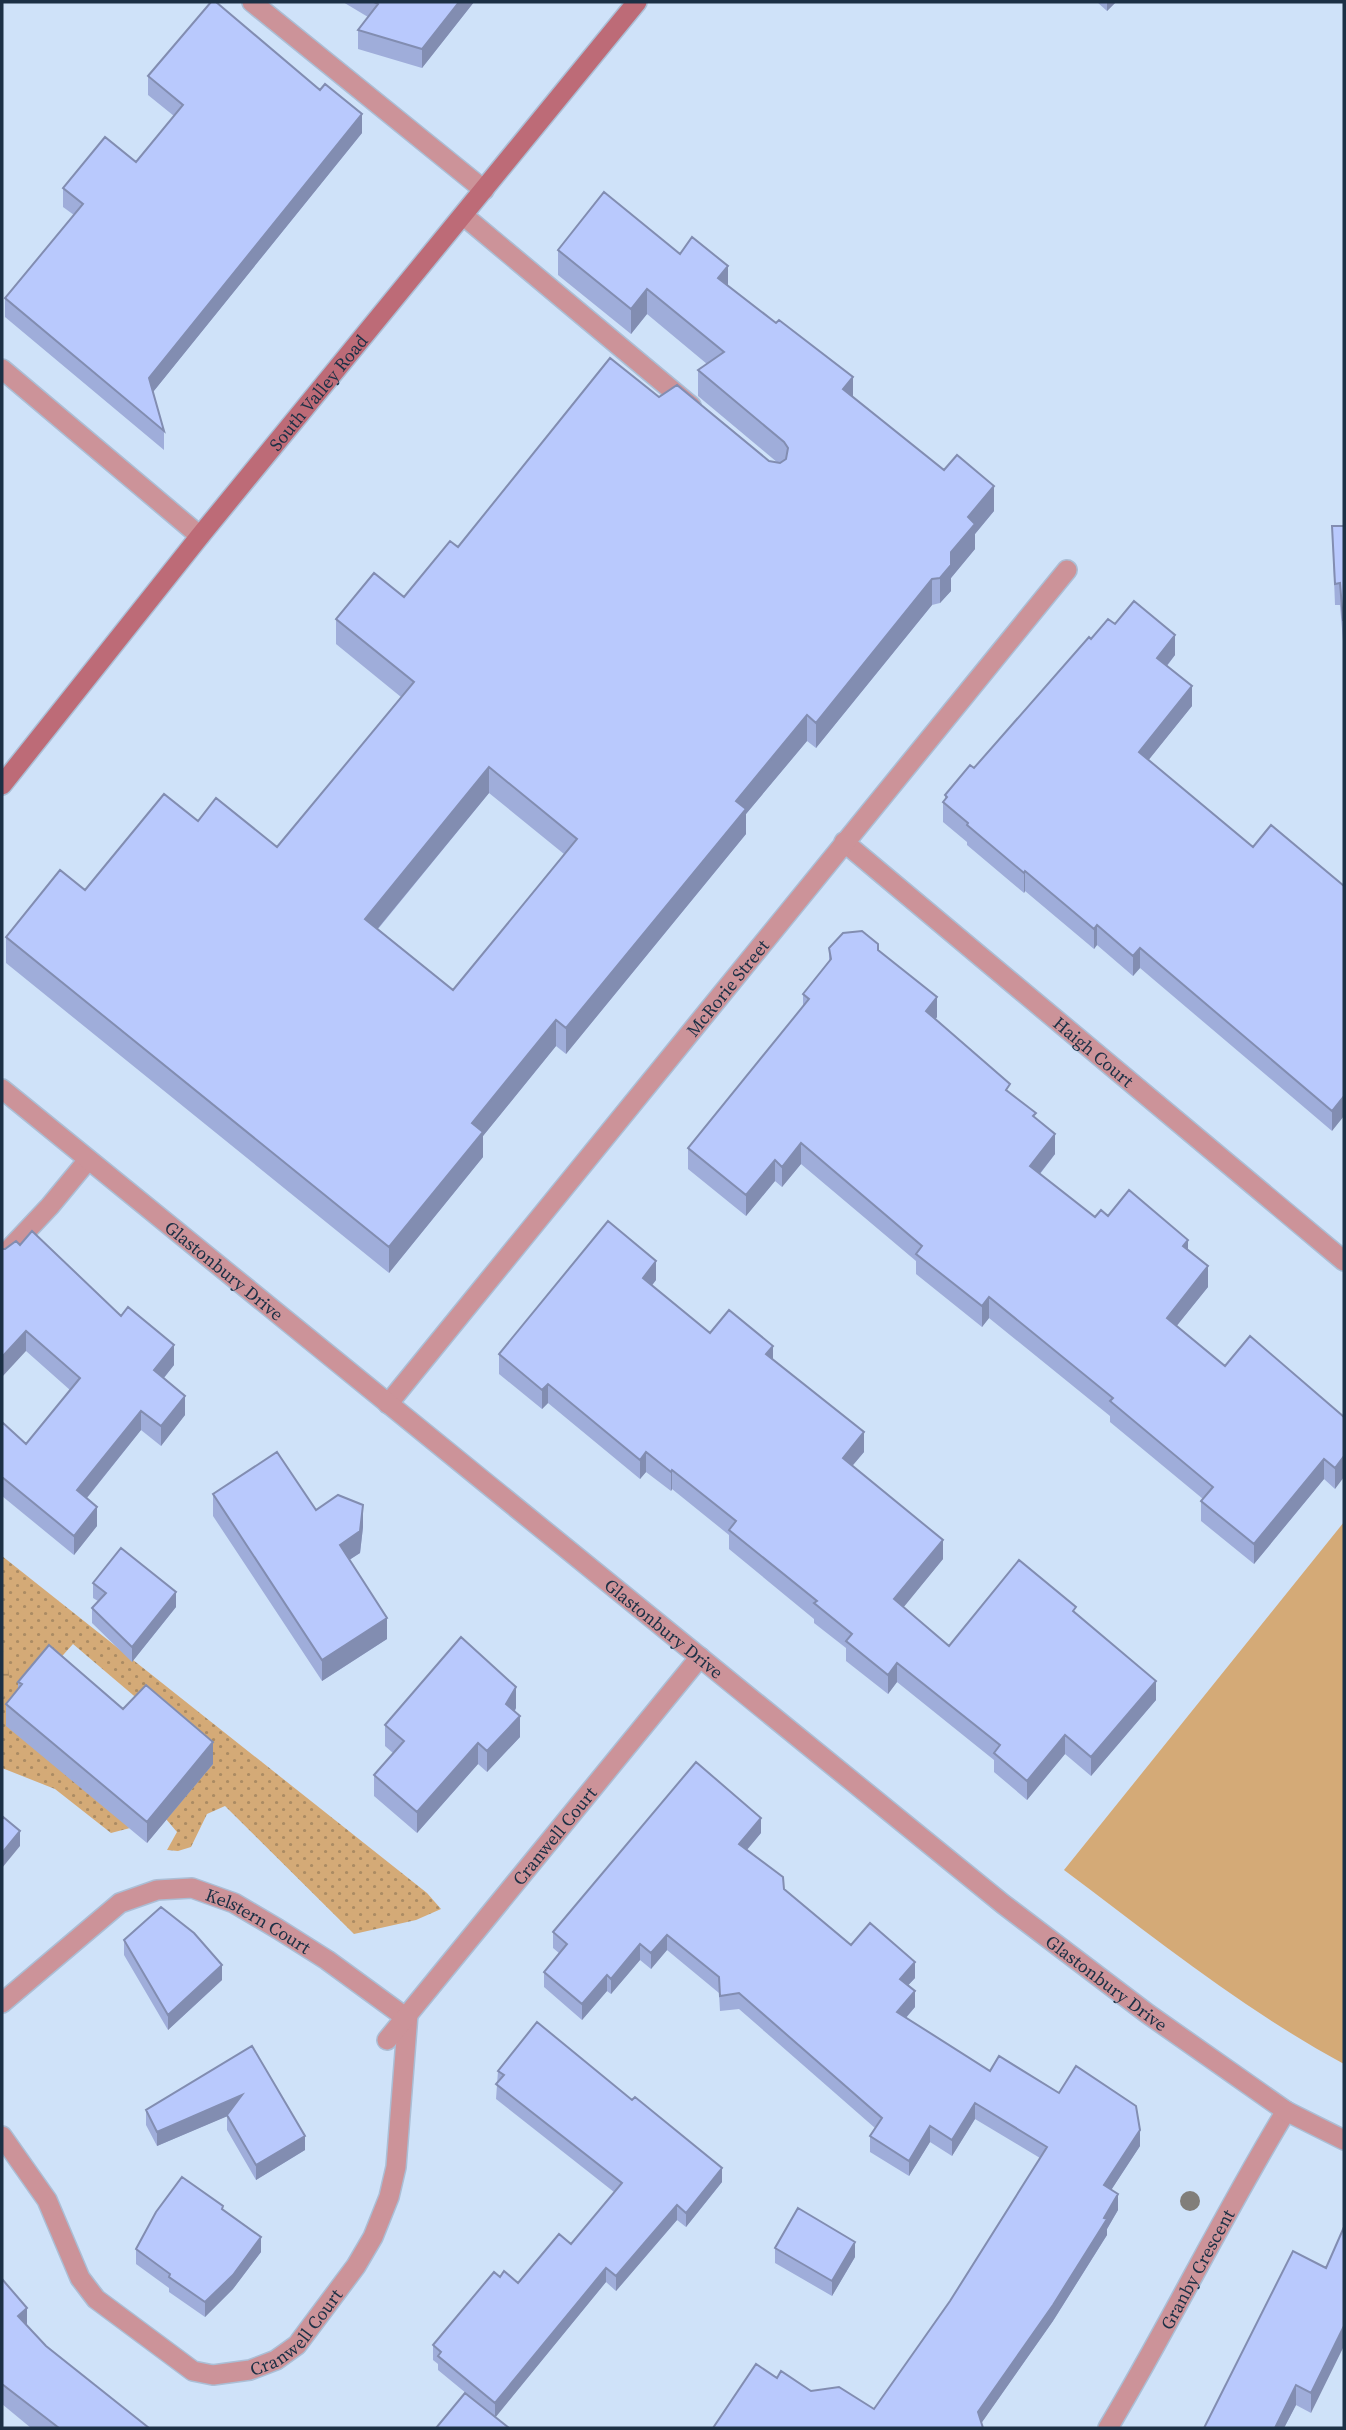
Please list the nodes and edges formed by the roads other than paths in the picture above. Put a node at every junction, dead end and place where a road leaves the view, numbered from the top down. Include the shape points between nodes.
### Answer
1 (252, 2) edge
2 (638, 2) edge
3 (484, 190) junction
4 (464, 216) junction
5 (2, 369) edge
6 (703, 416) edge
7 (200, 536) junction
8 (1067, 570) dead end
9 (2, 785) edge
10 (844, 842) junction
11 (2, 1089) edge
12 (88, 1160) junction
13 (2, 1257) edge
14 (1344, 1261) edge
15 (388, 1405) junction
16 (700, 1657) junction
17 (2, 2003) edge
18 (407, 2015) junction
19 (387, 2040) dead end
20 (1286, 2110) junction
21 (2, 2136) edge
22 (1344, 2140) edge
23 (1108, 2428) edge

1 - 3 street
2 - 3 main road, South Valley Road
3 - 4 main road, South Valley Road
4 - 6 street
4 - 7 main road, South Valley Road
5 - 7 street
7 - 9 main road, South Valley Road
8 - 10 street, McRorie Street
10 - 14 street, Haigh Court
10 - 15 street, McRorie Street
11 - 12 street, Glastonbury Drive
12 - 13 street
12 - 15 street, Glastonbury Drive
15 - 16 street, Glastonbury Drive
16 - 18 street, Cranwell Court
16 - 20 street, Glastonbury Drive via 1035,1929
17 - 18 street, Kelstern Court via 120,1903 157,1890 192,1888 234,1903
18 - 19 street, Cranwell Court
18 - 21 street, Cranwell Court via 396,2167 373,2237 298,2345 276,2360 239,2372 213,2375 193,2371 103,2306 74,2265 47,2200
20 - 22 street, Glastonbury Drive
20 - 23 street, Granby Crescent

